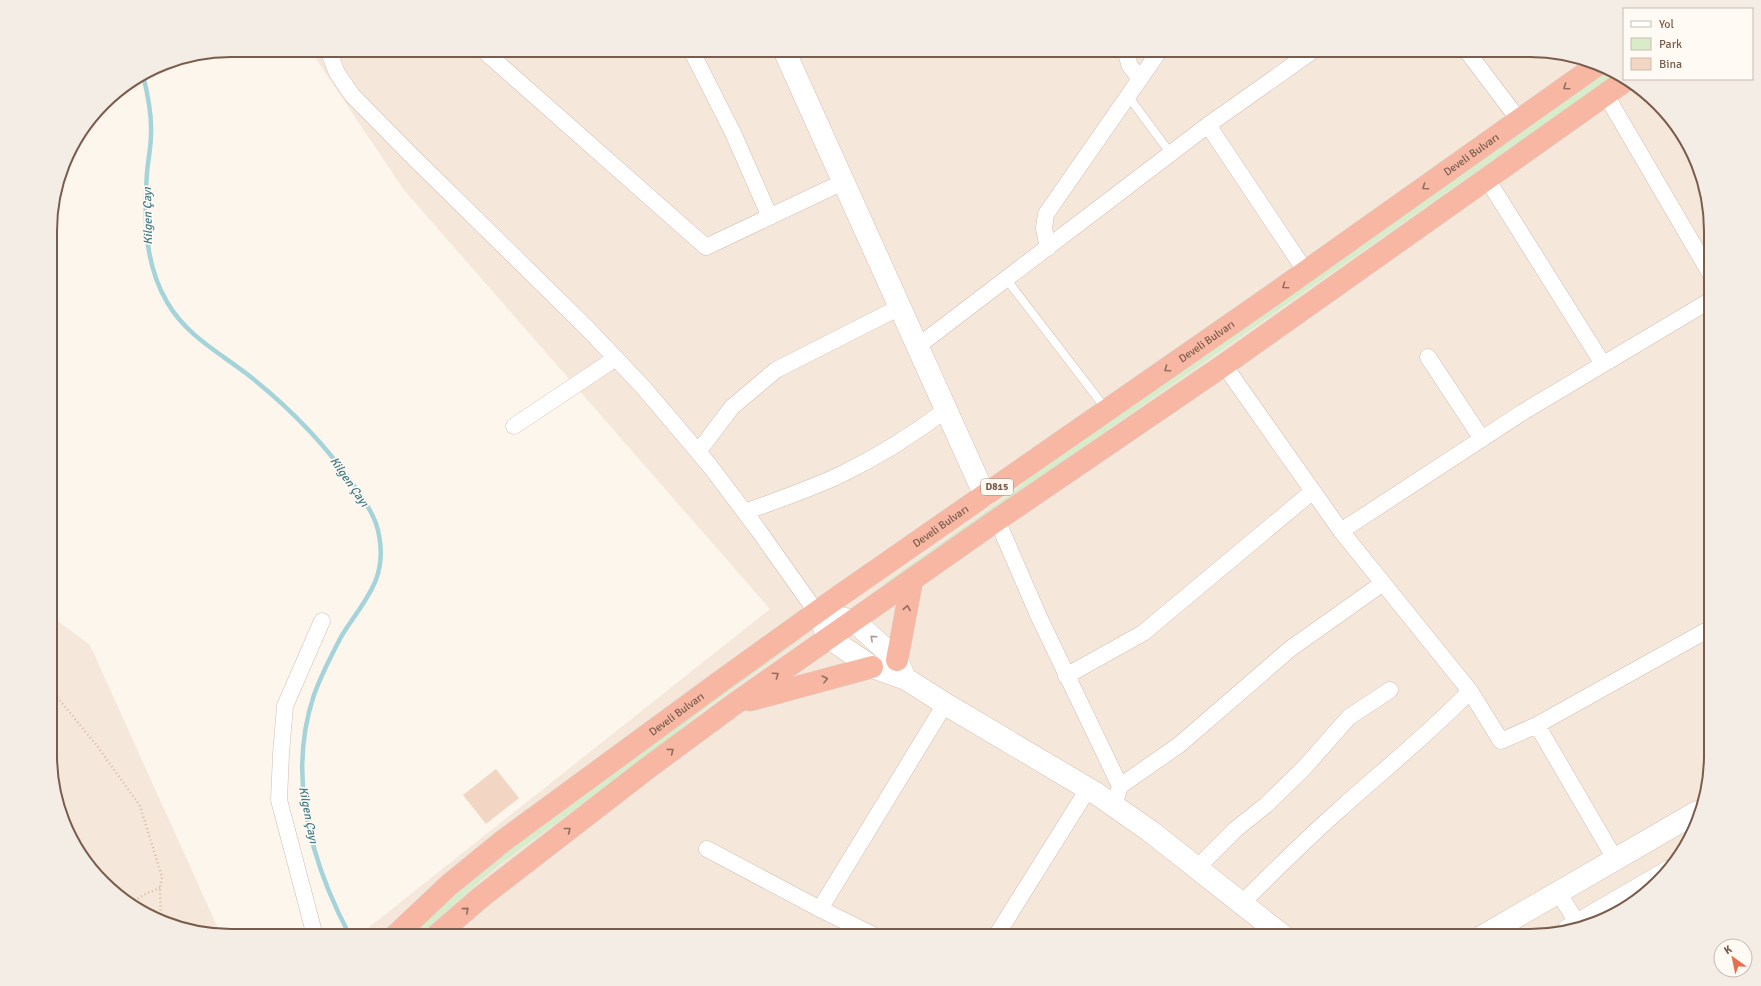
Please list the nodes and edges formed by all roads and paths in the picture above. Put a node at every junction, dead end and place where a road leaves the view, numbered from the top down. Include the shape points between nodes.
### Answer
1 (330, 57) edge
2 (491, 57) edge
3 (695, 57) edge
4 (787, 57) edge
5 (1127, 57) edge
6 (1155, 57) edge
7 (1304, 57) edge
8 (1471, 57) edge
9 (1592, 68) edge
10 (1140, 79) junction
11 (1622, 83) edge
12 (1606, 95) junction
13 (1128, 96) junction
14 (1519, 120) junction
15 (1208, 125) junction
16 (1171, 154) junction
17 (1487, 179) junction
18 (844, 182) junction
19 (770, 217) junction
20 (1048, 248) junction
21 (1704, 263) edge
22 (1306, 272) junction
23 (1006, 280) junction
24 (1704, 304) edge
25 (900, 307) junction
26 (918, 346) junction
27 (1428, 357) dead end
28 (616, 358) junction
29 (1603, 364) junction
30 (1224, 365) junction
31 (947, 409) junction
32 (1107, 411) junction
33 (514, 426) dead end
34 (1482, 439) junction
35 (698, 452) junction
36 (1313, 491) junction
37 (985, 496) junction
38 (744, 512) junction
39 (997, 520) junction
40 (1341, 531) junction
41 (912, 580) junction
42 (1383, 583) junction
43 (817, 613) junction
44 (322, 621) dead end
45 (854, 621) junction
46 (1704, 632) edge
47 (829, 638) junction
48 (872, 666) junction
49 (901, 669) junction
50 (1066, 676) junction
51 (1390, 690) dead end
52 (1470, 691) junction
53 (57, 697) edge
54 (733, 705) junction
55 (947, 705) junction
56 (1537, 725) junction
57 (1088, 789) junction
58 (1117, 796) junction
59 (1694, 814) edge
60 (707, 849) dead end
61 (1615, 859) junction
62 (1197, 868) junction
63 (1654, 877) edge
64 (160, 888) junction
65 (1558, 892) junction
66 (135, 900) edge
67 (1242, 903) junction
68 (820, 909) junction
69 (161, 914) edge
70 (1578, 922) edge
71 (1572, 924) edge
72 (313, 929) edge
73 (402, 929) edge
74 (444, 929) edge
75 (861, 929) edge
76 (1000, 929) edge
77 (1274, 929) edge
78 (1495, 929) edge

1 - 28 street via 336,73 352,95
2 - 19 street via 706,246
3 - 19 street via 733,133
4 - 18 street
5 - 10 street via 1130,66
6 - 10 street
7 - 15 street
8 - 14 street
9 -> 14 highway, Develi Bulvarı / D815
10 - 13 street
11 - 12 highway, D815
12 - 17 highway, D815
12 - 21 street
13 - 16 lane
13 - 20 street via 1046,214 1044,228
14 -> 22 highway, Develi Bulvarı / D815
15 - 16 street
15 - 22 street
16 - 20 street
17 - 29 street
17 - 30 highway, D815
18 - 19 street
18 - 25 street
20 - 23 street
22 -> 32 highway, Develi Bulvarı / D815
23 - 26 street
23 - 32 lane
24 - 29 street
25 - 26 street
25 - 35 street via 776,370 732,407
26 - 31 street
27 - 34 street
28 - 33 street
28 - 35 street
29 - 34 street
30 - 36 street
30 - 39 highway, D815
31 - 37 street
31 - 38 street via 915,433 842,474
32 - 37 highway, Develi Bulvarı / D815
34 - 40 street
35 - 38 street
36 - 40 street
36 - 50 street via 1142,632
37 - 43 highway, Develi Bulvarı / D815
38 - 43 street
39 - 41 highway, D815
39 - 50 street
40 - 42 street
41 - 45 highway, D815
49 -> 41 highway
42 - 52 street
42 - 58 street via 1290,649
43 - 45 street
43 - 47 street
43 - 73 highway, Develi Bulvarı / D815 via 503,841 449,885
44 - 72 street via 285,706 279,800
45 - 47 highway, D815
49 -> 45 street
46 - 56 street
47 - 48 street
54 -> 47 highway, D815
48 - 49 street
54 -> 48 highway
49 - 55 street
50 - 58 street
51 - 62 street via 1349,717 1304,768
52 - 56 street via 1501,742
52 - 67 street via 1449,713 1327,820
53 - 64 path via 98,747 140,806 162,876
74 -> 54 highway, D815 via 649,767
55 - 57 street
55 - 68 street via 942,709
56 - 61 street
57 - 58 street
57 - 76 street
58 - 62 street via 1150,831
59 - 61 street
60 - 68 street
61 - 65 street
62 - 67 street
63 - 70 street
64 - 66 path
64 - 69 path
65 - 71 street
65 - 78 street
67 - 77 street
68 - 75 street

